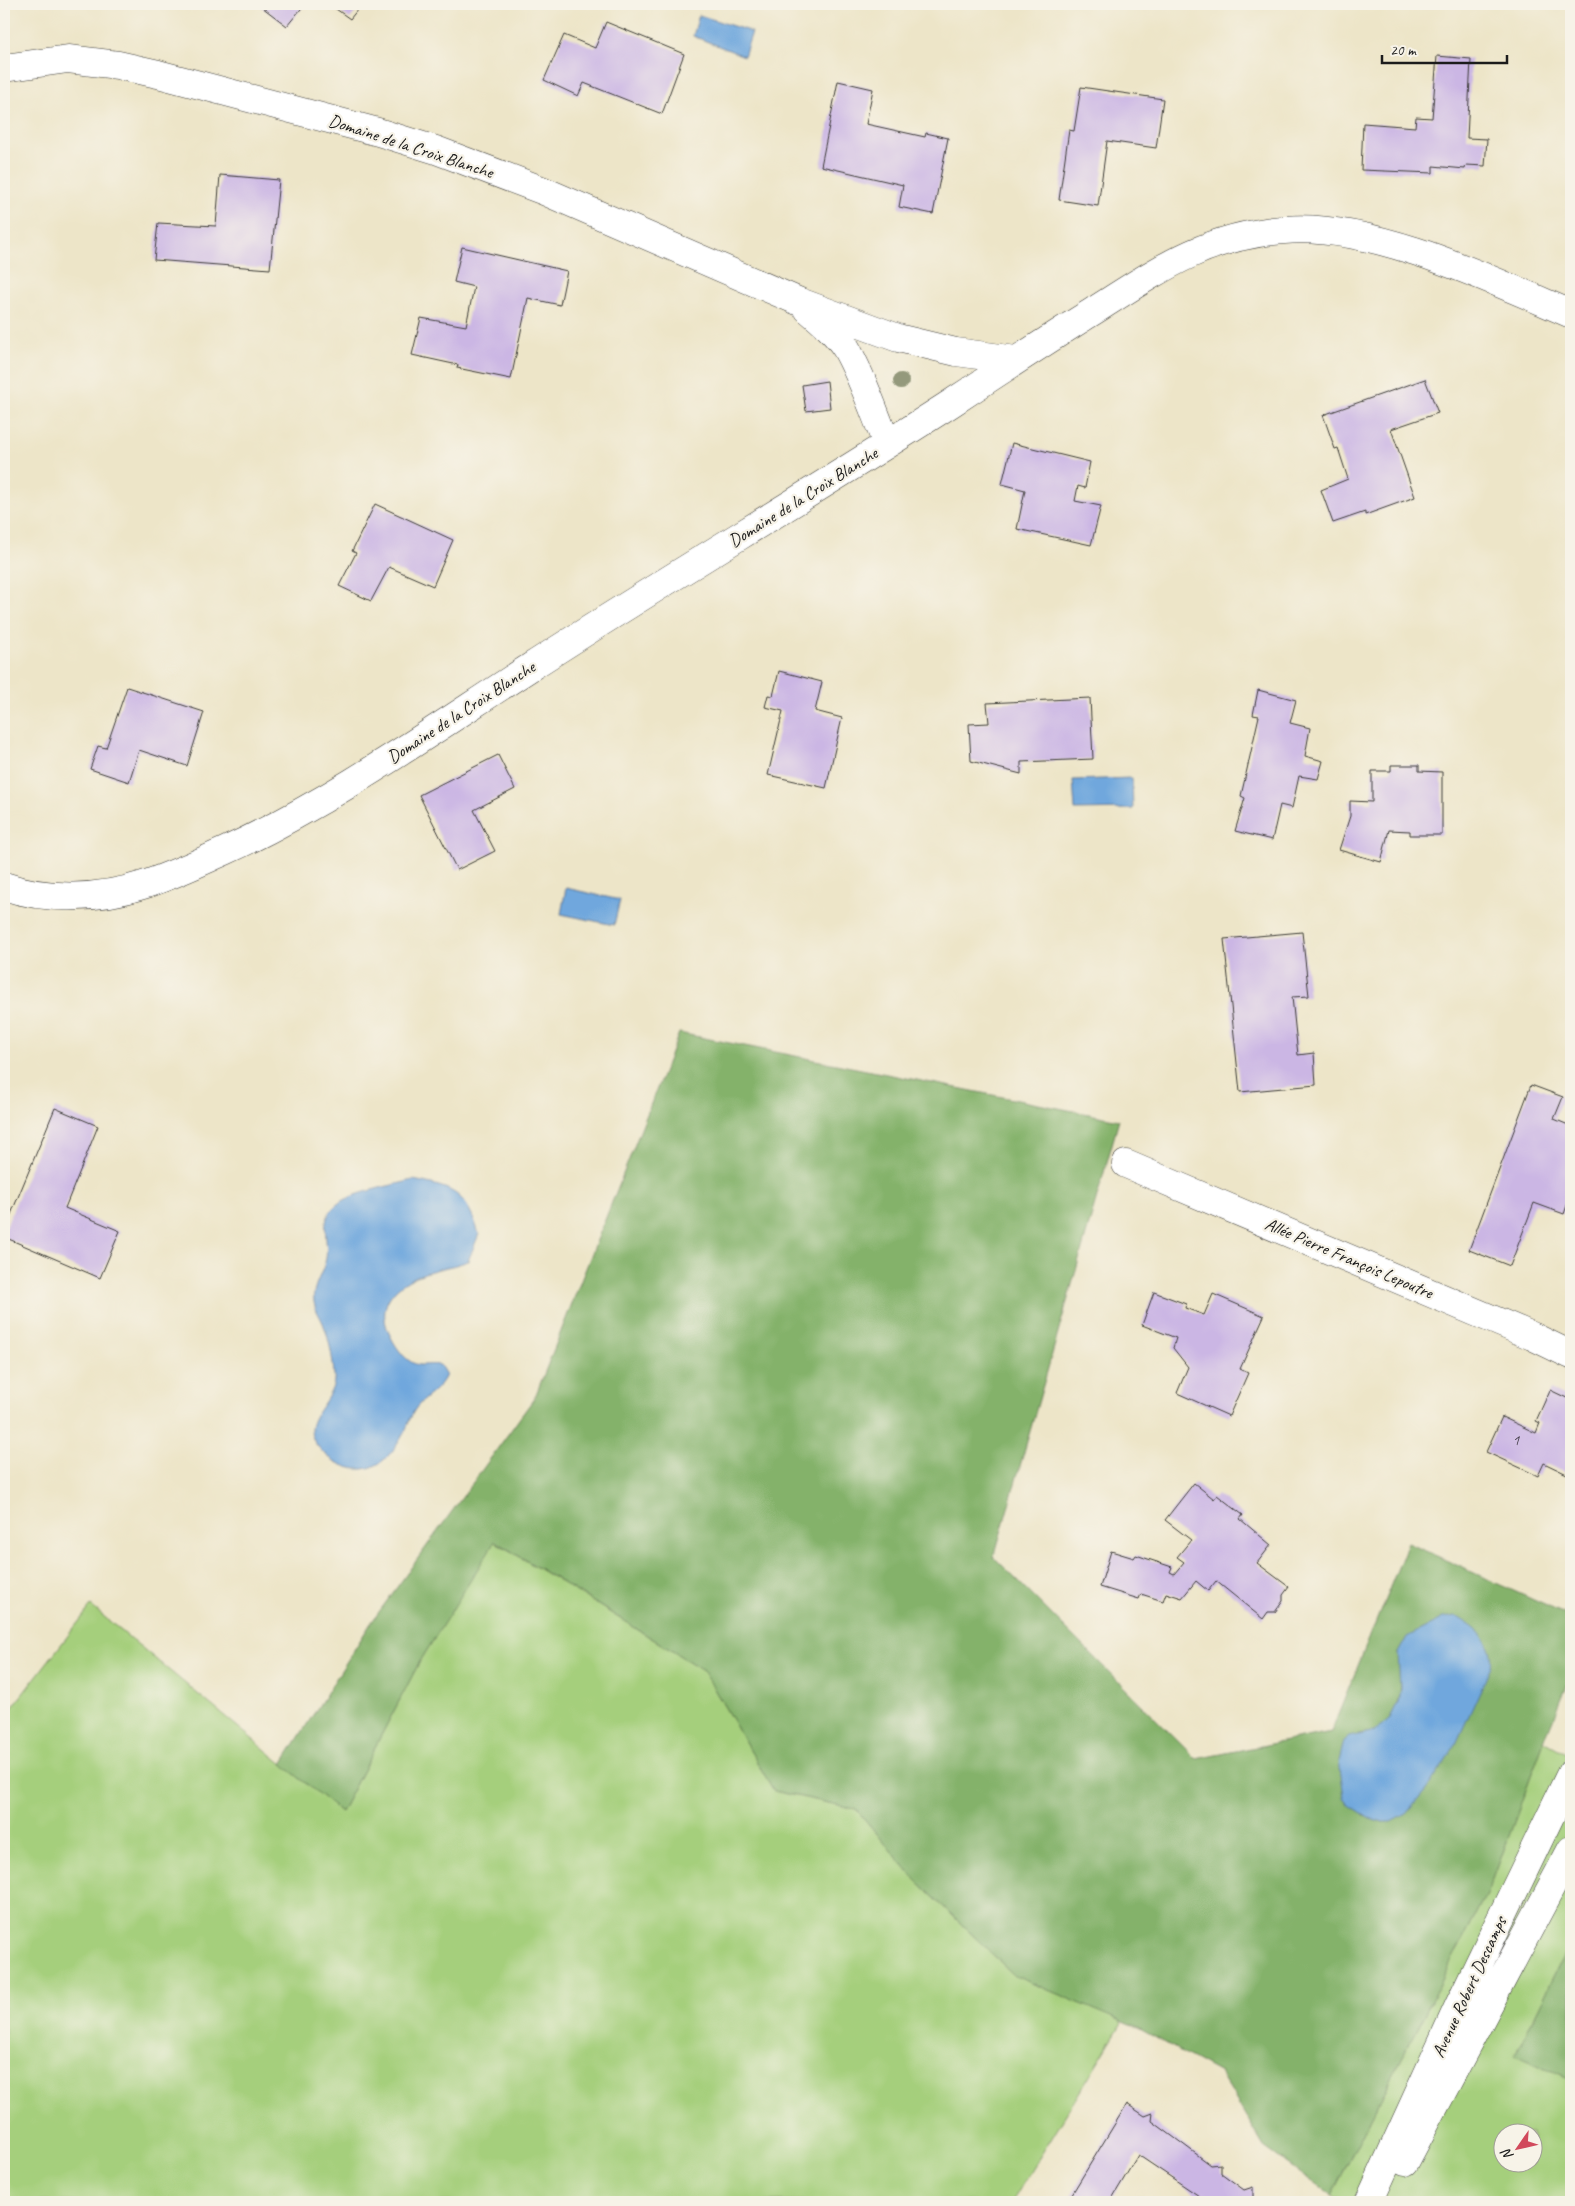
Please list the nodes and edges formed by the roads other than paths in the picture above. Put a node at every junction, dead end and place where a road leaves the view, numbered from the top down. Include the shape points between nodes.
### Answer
1 (4, 68) edge
2 (800, 302) junction
3 (1571, 314) edge
4 (1016, 360) junction
5 (888, 444) junction
6 (4, 886) edge
7 (1126, 1164) dead end
8 (1571, 1355) edge
9 (1571, 1772) edge
10 (1571, 1850) edge
11 (1368, 2202) edge
12 (1383, 2202) edge

1 - 2 street, Domaine de la Croix Blanche via 68,59 118,65 378,132 544,191
2 - 4 street, Domaine de la Croix Blanche via 925,346
2 - 5 street, Domaine de la Croix Blanche via 832,330 845,347
3 - 4 street, Domaine de la Croix Blanche via 1490,279 1420,254 1342,233 1288,229 1224,240 1160,268
4 - 5 street, Domaine de la Croix Blanche
5 - 6 street, Domaine de la Croix Blanche via 270,830 174,873 120,891 41,895
7 - 8 street, Allée Pierre François Lepoutre
9 - 11 street, Avenue Robert Descamps
10 - 12 street, Avenue Robert Descamps

